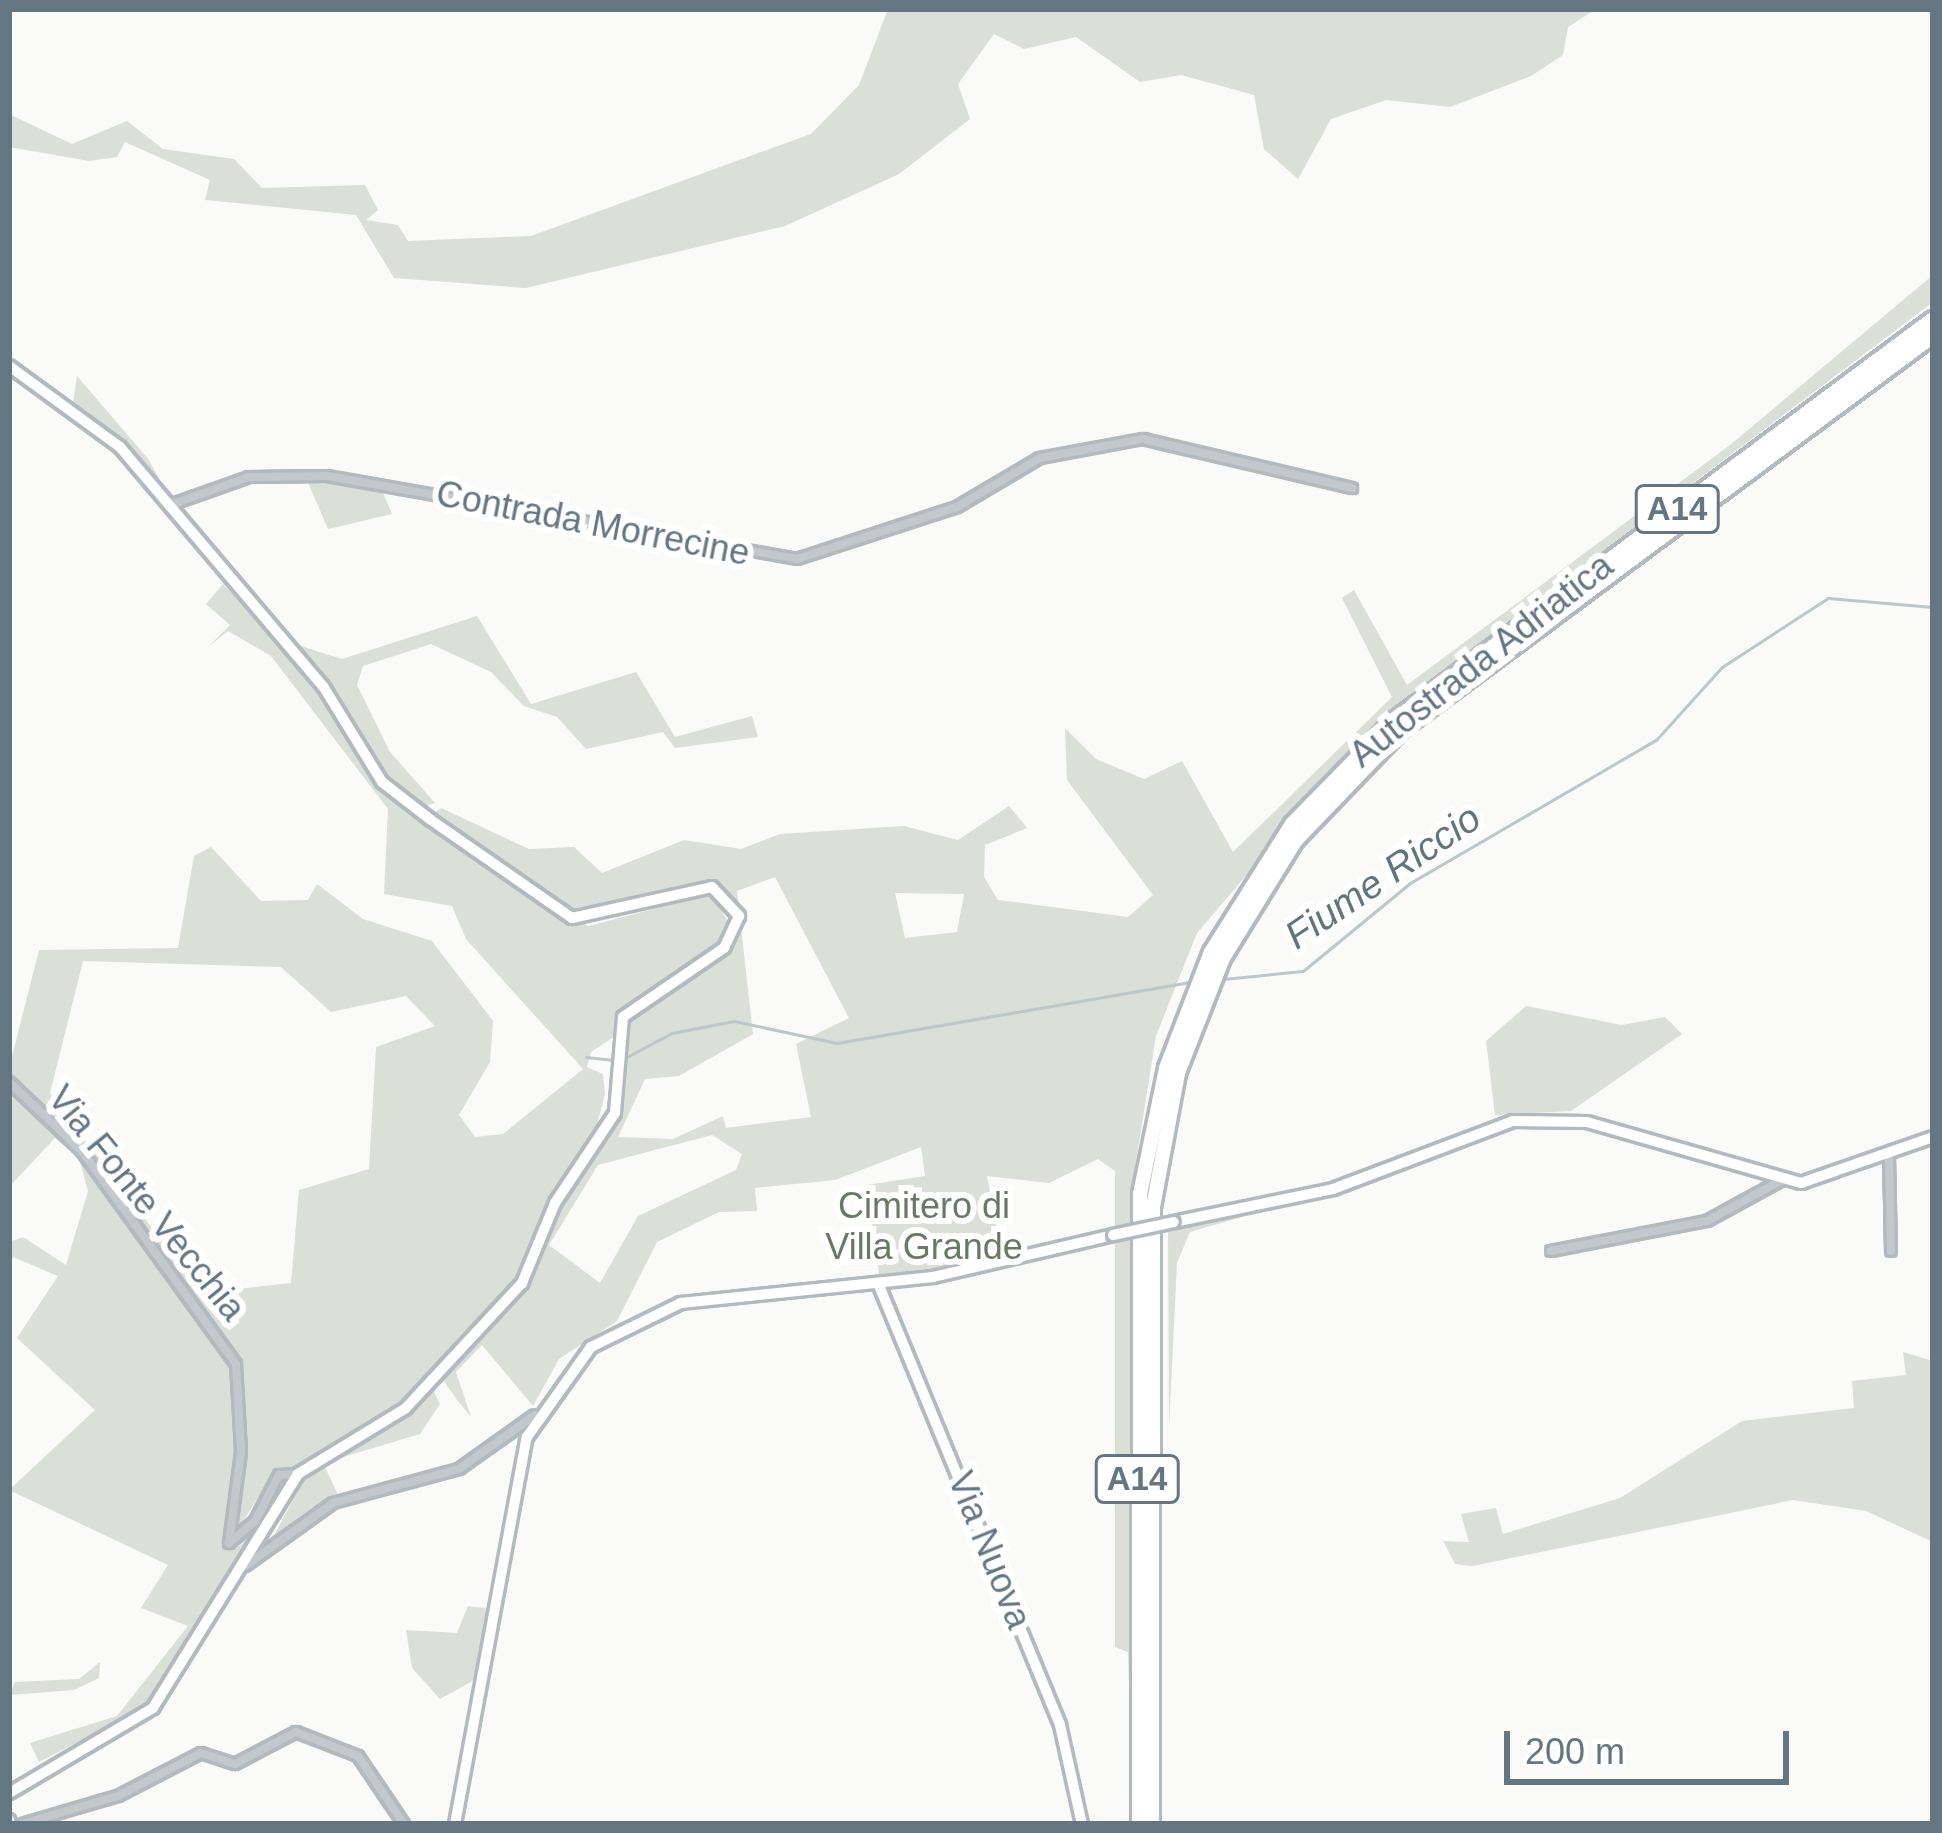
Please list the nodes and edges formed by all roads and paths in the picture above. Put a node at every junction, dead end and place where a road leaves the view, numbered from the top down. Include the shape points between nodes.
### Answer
1 (1933, 319) edge
2 (1933, 336) edge
3 (9, 366) edge
4 (1352, 488) dead end
5 (169, 505) junction
6 (1425, 703) junction
7 (9, 1082) edge
8 (1157, 1137) junction
9 (1933, 1137) edge
10 (1889, 1156) junction
11 (1780, 1181) junction
12 (1551, 1251) dead end
13 (1891, 1251) dead end
14 (878, 1283) junction
15 (535, 1415) junction
16 (298, 1474) junction
17 (245, 1566) junction
18 (9, 1793) edge
19 (22, 1824) edge
20 (404, 1824) edge
21 (455, 1824) edge
22 (1082, 1824) edge
23 (1139, 1824) edge
24 (1152, 1824) edge

1 - 6 highway, Autostrada Adriatica / A14
2 - 6 highway, Autostrada Adriatica / A14
3 - 5 street via 109,436
4 - 5 street, Contrada Morrecine via 1136,440 1040,458 957,507 796,559 326,476 249,477
5 - 16 street via 323,686 382,782 540,901 584,921 692,889 733,900 734,936 630,1006 620,1035 618,1101 555,1203 522,1283 406,1408
6 - 8 highway, Autostrada Adriatica / A14 via 1285,845 1223,958
7 - 16 street, Via Fonte Vecchia via 68,1135 236,1364 242,1452 229,1543 279,1475
8 - 23 highway, Autostrada Adriatica / A14 via 1136,1280
8 - 24 highway, Autostrada Adriatica / A14 via 1149,1276
9 - 10 street
10 - 11 street via 1835,1178
10 - 13 street
11 - 12 street via 1707,1221
11 - 14 street, bridge via 1587,1122 1514,1121 1333,1189
14 - 15 street via 640,1316 570,1367
14 - 22 street, Via Nuova via 1060,1725
15 - 17 street via 459,1469 333,1503
15 - 21 street
16 - 17 street
17 - 18 street via 153,1708
19 - 20 street via 118,1796 201,1753 235,1764 296,1732 358,1756

